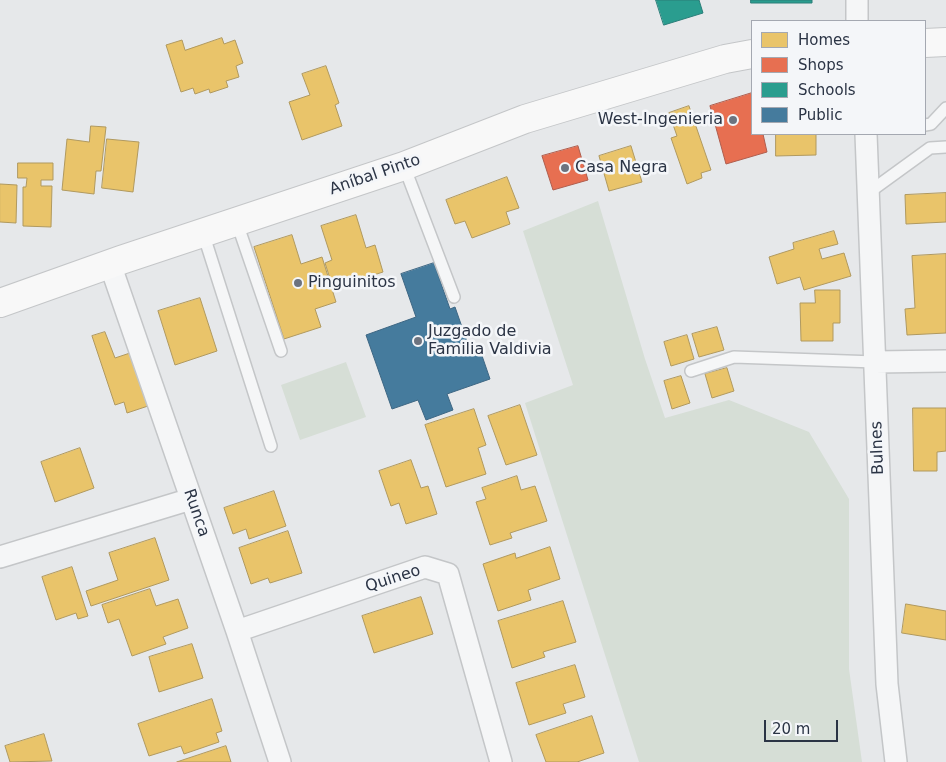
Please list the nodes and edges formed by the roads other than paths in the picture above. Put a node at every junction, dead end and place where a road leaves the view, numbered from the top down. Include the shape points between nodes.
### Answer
1 (857, 0) edge
2 (857, 20) edge
3 (946, 42) edge
4 (926, 43) edge
5 (751, 54) edge
6 (946, 108) edge
7 (926, 125) edge
8 (866, 135) edge
9 (946, 147) edge
10 (404, 166) junction
11 (868, 193) junction
12 (237, 222) junction
13 (203, 233) junction
14 (110, 264) junction
15 (454, 297) dead end
16 (0, 303) edge
17 (281, 351) dead end
18 (946, 361) edge
19 (875, 362) junction
20 (690, 370) dead end
21 (271, 446) dead end
22 (190, 499) junction
23 (0, 557) edge
24 (237, 631) junction
25 (280, 762) edge
26 (501, 762) edge
27 (896, 762) edge

1 - 2 street
3 - 4 main road
5 - 10 main road, Aníbal Pinto via 725,59 525,120
6 - 7 lane via 931,124
8 - 11 street, Bulnes
9 - 11 lane via 930,148
10 - 12 main road, Aníbal Pinto
10 - 15 lane
11 - 19 street, Bulnes
12 - 13 main road, Aníbal Pinto
12 - 17 lane
13 - 14 main road, Aníbal Pinto
13 - 21 lane
14 - 16 main road, Aníbal Pinto
14 - 22 street, Runca
18 - 19 street
19 - 20 lane via 734,357
19 - 27 street, Bulnes via 886,684
22 - 23 street
22 - 24 street, Runca
24 - 25 street, Runca
24 - 26 street, Quineo via 426,567 448,574

